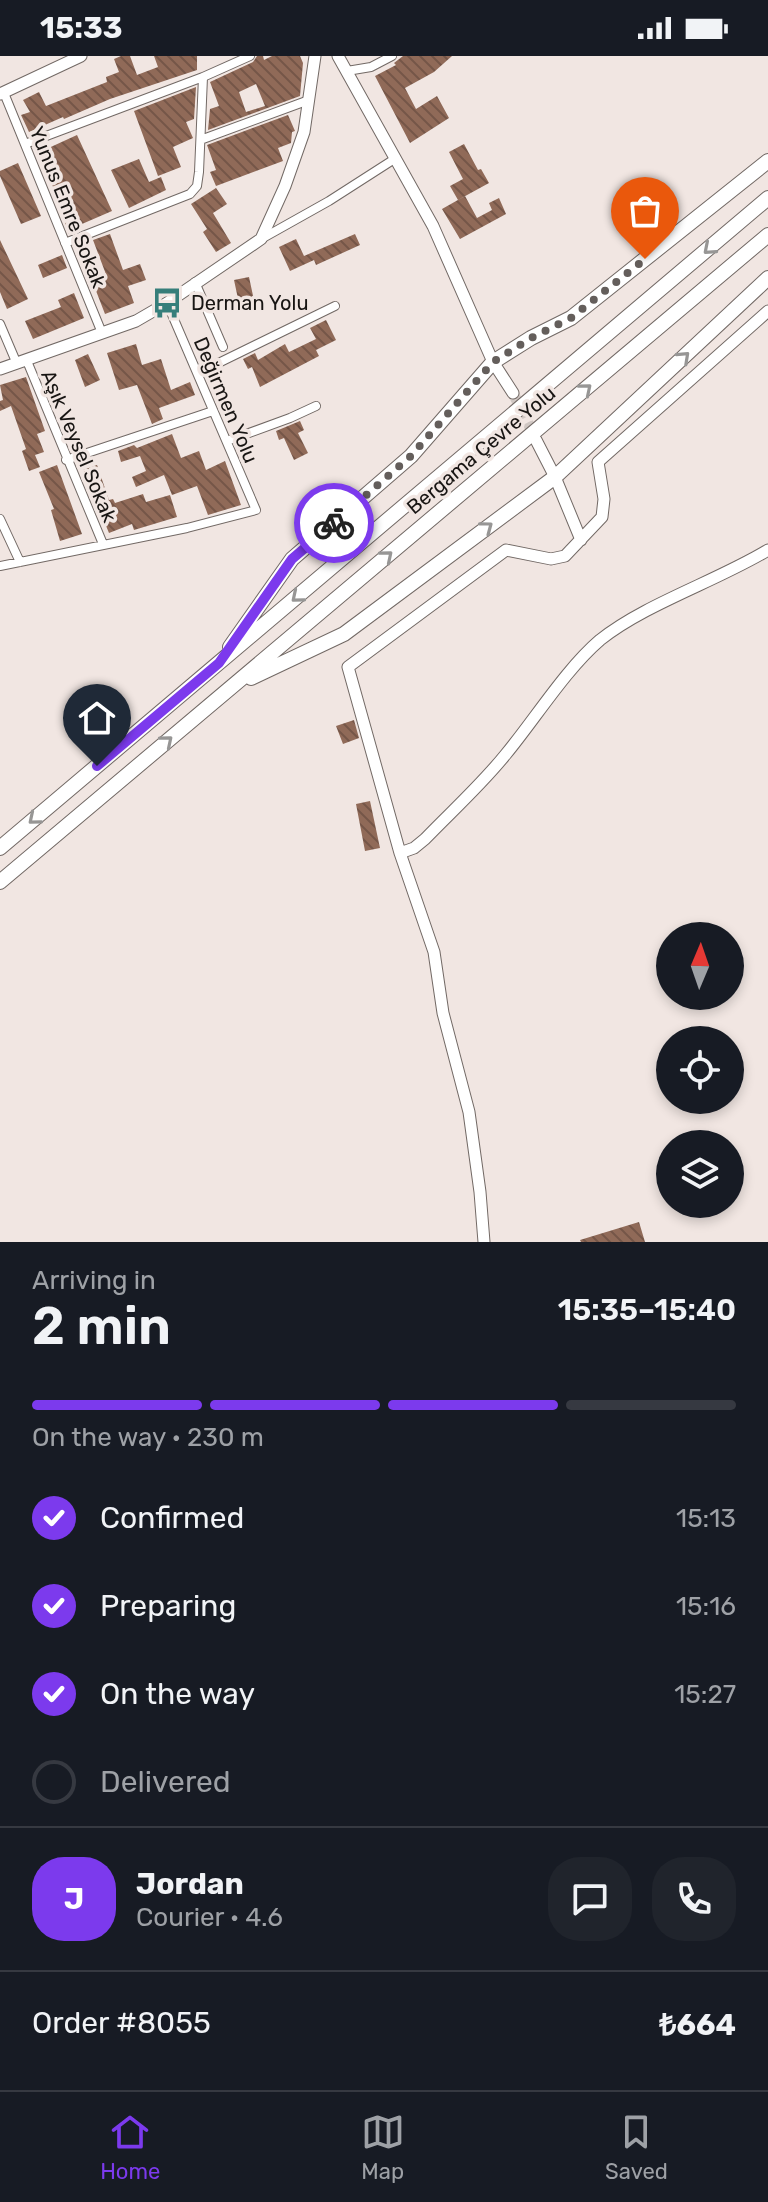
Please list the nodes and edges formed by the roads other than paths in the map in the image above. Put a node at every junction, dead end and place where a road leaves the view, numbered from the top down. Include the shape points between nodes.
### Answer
1 (81, 56) edge
2 (250, 56) edge
3 (315, 56) edge
4 (338, 56) edge
5 (392, 56) edge
6 (347, 71) junction
7 (203, 77) junction
8 (2, 93) edge
9 (309, 100) junction
10 (203, 139) junction
11 (25, 144) junction
12 (396, 158) junction
13 (768, 161) edge
14 (768, 198) edge
15 (768, 235) edge
16 (261, 239) junction
17 (65, 243) junction
18 (768, 278) edge
19 (195, 282) junction
20 (167, 303) junction
21 (335, 306) dead end
22 (768, 311) edge
23 (0, 324) edge
24 (102, 333) junction
25 (223, 347) dead end
26 (22, 362) junction
27 (493, 362) junction
28 (0, 369) edge
29 (198, 373) junction
30 (513, 393) tunnel mouth
31 (316, 406) dead end
32 (213, 411) junction
33 (536, 440) tunnel mouth
34 (227, 441) junction
35 (66, 460) junction
36 (555, 477) junction
37 (0, 519) edge
38 (581, 540) junction
39 (103, 544) junction
40 (768, 550) edge
41 (20, 562) junction
42 (0, 566) edge
43 (219, 663) junction
44 (232, 686) junction
45 (0, 848) edge
46 (400, 853) junction
47 (0, 882) edge
48 (484, 1242) edge

1 - 8 street
2 - 7 street
3 - 9 street
4 - 6 street
5 - 6 street
6 - 12 street
7 - 10 street
7 - 11 street
8 - 11 street, Yunus Emre Sokak
9 - 10 street
9 - 16 street via 299,146
10 - 17 street via 197,186 190,194
11 - 17 street, Yunus Emre Sokak
12 - 16 street
12 - 27 street via 433,226
13 - 27 highway via 571,318
14 -> 43 highway, Bergama Çevre Yolu
44 -> 15 highway, Bergama Çevre Yolu
16 - 19 street
17 - 24 street, Yunus Emre Sokak
36 -> 18 highway
19 - 20 street
19 - 25 street
20 - 24 street
20 - 29 street, Değirmen Yolu
21 - 29 street
22 - 38 street via 598,462 602,517
23 - 26 street, Aşık Veysel Sokak
24 - 26 street
26 - 28 street
26 - 35 street, Aşık Veysel Sokak
27 - 30 street
27 - 43 highway via 411,456 292,559
29 - 32 street, Değirmen Yolu
31 - 34 street
32 - 34 street, Değirmen Yolu
32 - 35 street
33 - 36 street
34 - 39 street, Değirmen Yolu via 256,510
35 - 39 street, Aşık Veysel Sokak
36 - 38 street
44 -> 36 highway via 344,634
37 - 41 street
38 - 46 street via 565,556 551,559 506,550 348,667
39 - 41 street
40 - 46 street via 601,639 504,758 425,839
41 - 42 street
43 -> 45 highway, Bergama Çevre Yolu
47 -> 44 highway, Bergama Çevre Yolu
46 - 48 street via 434,952 443,1013 469,1112

